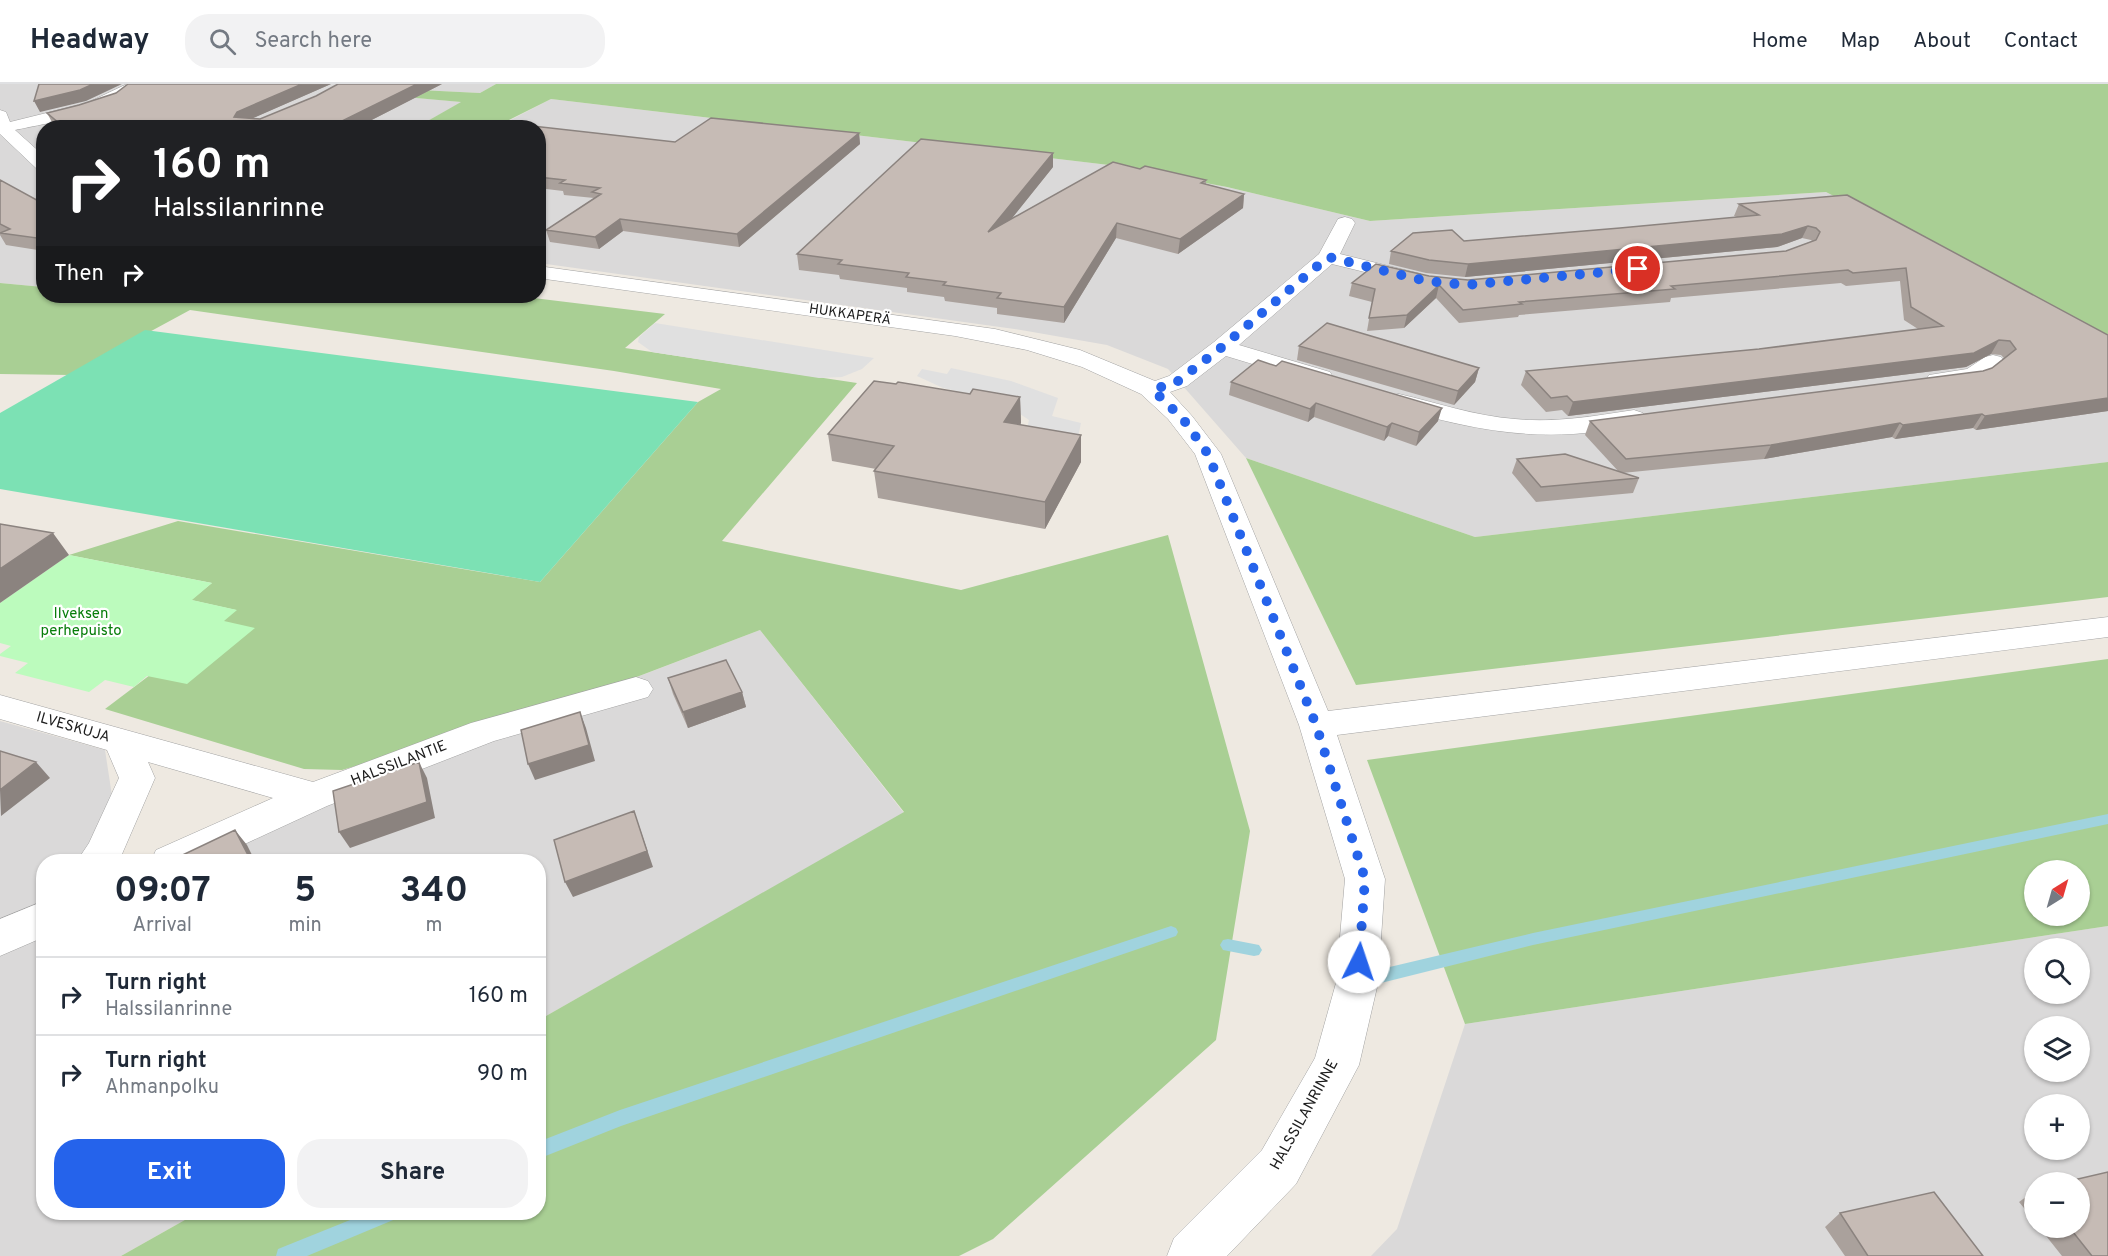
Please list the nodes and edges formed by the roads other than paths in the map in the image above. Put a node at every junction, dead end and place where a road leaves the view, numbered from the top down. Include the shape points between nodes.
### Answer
1 (137, 84) edge
2 (1, 122) edge
3 (36, 158) edge
4 (1345, 223) dead end
5 (1328, 257) junction
6 (546, 273) edge
7 (1436, 282) edge
8 (1222, 347) junction
9 (1993, 362) edge
10 (1915, 383) edge
11 (1347, 385) edge
12 (1153, 390) junction
13 (1381, 395) edge
14 (1658, 416) edge
15 (2108, 627) edge
16 (636, 689) dead end
17 (0, 707) edge
18 (1316, 725) junction
19 (121, 741) junction
20 (314, 796) junction
21 (102, 854) edge
22 (186, 854) edge
23 (36, 922) edge
24 (0, 938) edge
25 (1199, 1254) edge

1 - 2 street via 102,102
2 - 3 street
4 - 5 street
5 - 7 street
5 - 8 street
6 - 12 street, HUKKAPERÄ via 1016,338 1081,358
8 - 11 street
8 - 12 street via 1178,381
9 - 10 street via 1974,375
12 - 18 street, HALSSILANRINNE via 1183,419 1208,454
13 - 14 street via 1484,423 1533,428
15 - 18 street
16 - 20 street, HALSSILANTIE via 483,732
17 - 19 street, ILVESKUJA
18 - 25 street, HALSSILANRINNE via 1365,879 1357,983 1336,1065 1279,1167
19 - 20 street
19 - 21 street, ILVESKUJA via 137,778
20 - 22 street, HALSSILANTIE
23 - 24 street

